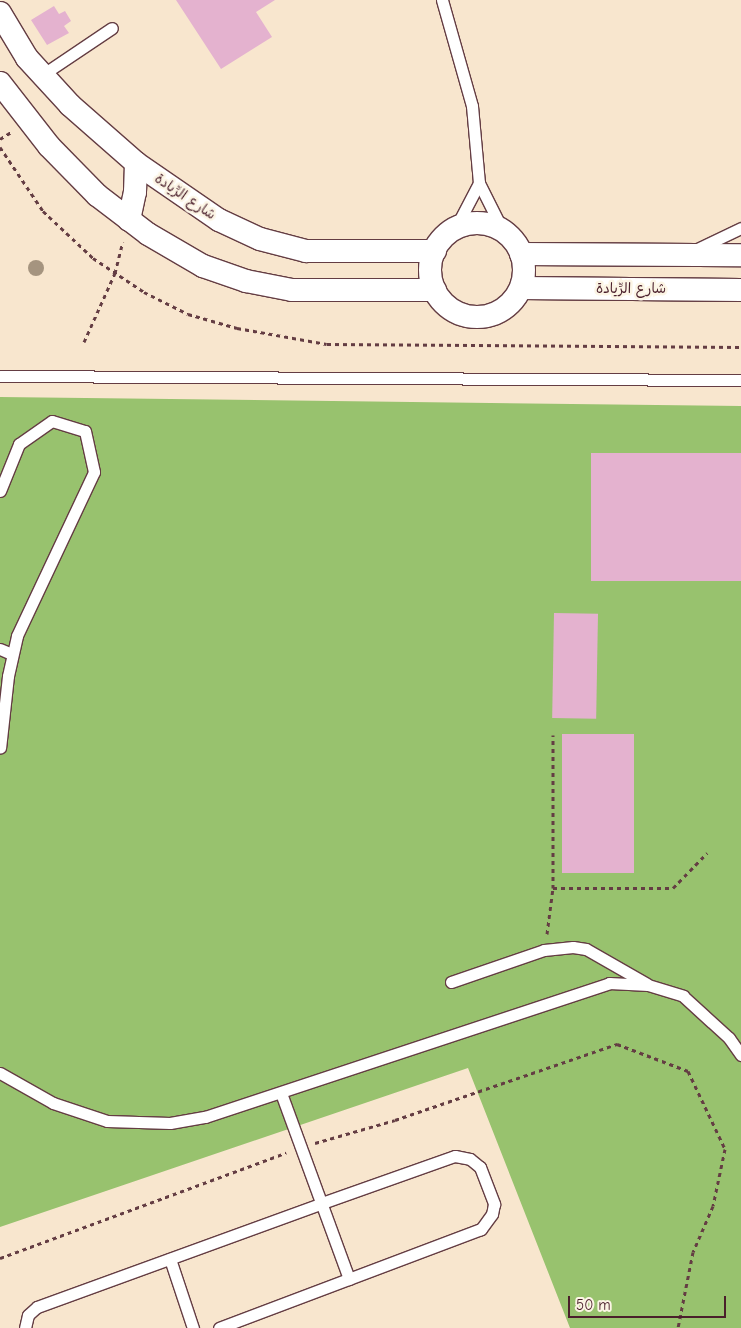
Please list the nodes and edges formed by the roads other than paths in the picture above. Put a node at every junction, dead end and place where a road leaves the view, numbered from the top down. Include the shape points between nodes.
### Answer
1 (442, 0) edge
2 (0, 15) edge
3 (112, 28) dead end
4 (42, 75) junction
5 (3, 94) edge
6 (136, 163) junction
7 (479, 183) junction
8 (129, 220) junction
9 (741, 228) edge
10 (455, 229) junction
11 (503, 231) junction
12 (435, 251) junction
13 (521, 254) junction
14 (686, 254) junction
15 (741, 254) edge
16 (521, 288) junction
17 (435, 290) junction
18 (741, 290) edge
19 (0, 376) edge
20 (741, 380) edge
21 (0, 491) edge
22 (0, 649) edge
23 (12, 654) junction
24 (0, 748) edge
25 (451, 982) dead end
26 (648, 985) junction
27 (741, 1056) edge
28 (0, 1073) edge
29 (281, 1093) junction
30 (322, 1203) junction
31 (170, 1259) junction
32 (349, 1279) junction
33 (25, 1328) edge
34 (193, 1328) edge
35 (219, 1328) edge

1 - 7 lane via 472,106
2 - 4 street, شارع الرِّيادة via 20,48
3 - 4 lane
4 - 6 street, شارع الرِّيادة via 99,132
5 - 8 street via 72,171
6 - 8 street via 135,192
6 - 12 street, شارع الرِّيادة via 218,220 274,244 332,253
7 - 10 lane
7 - 11 lane
8 - 17 street via 203,266 253,283 317,292
9 - 14 lane
10 - 11 street via 479,224
10 - 12 street
11 - 13 street
12 - 17 street via 430,270
13 - 14 street
13 - 16 street via 524,271
14 - 15 street
16 - 17 street via 506,307 478,316 450,308
16 - 18 street, شارع الرِّيادة
19 - 20 lane
21 - 23 lane via 19,444 52,421 85,431 94,472 17,636
22 - 23 lane
23 - 24 lane
25 - 26 lane via 544,950 572,947 586,949
26 - 27 lane via 683,996 729,1038
26 - 29 lane via 609,983
28 - 29 lane via 53,1103 107,1122 170,1124 205,1117
29 - 30 lane
30 - 31 lane
30 - 32 lane
30 - 32 lane via 456,1156 470,1159 480,1167 494,1204 492,1214 481,1229
31 - 33 lane via 37,1306 28,1315
31 - 34 lane
32 - 35 lane

